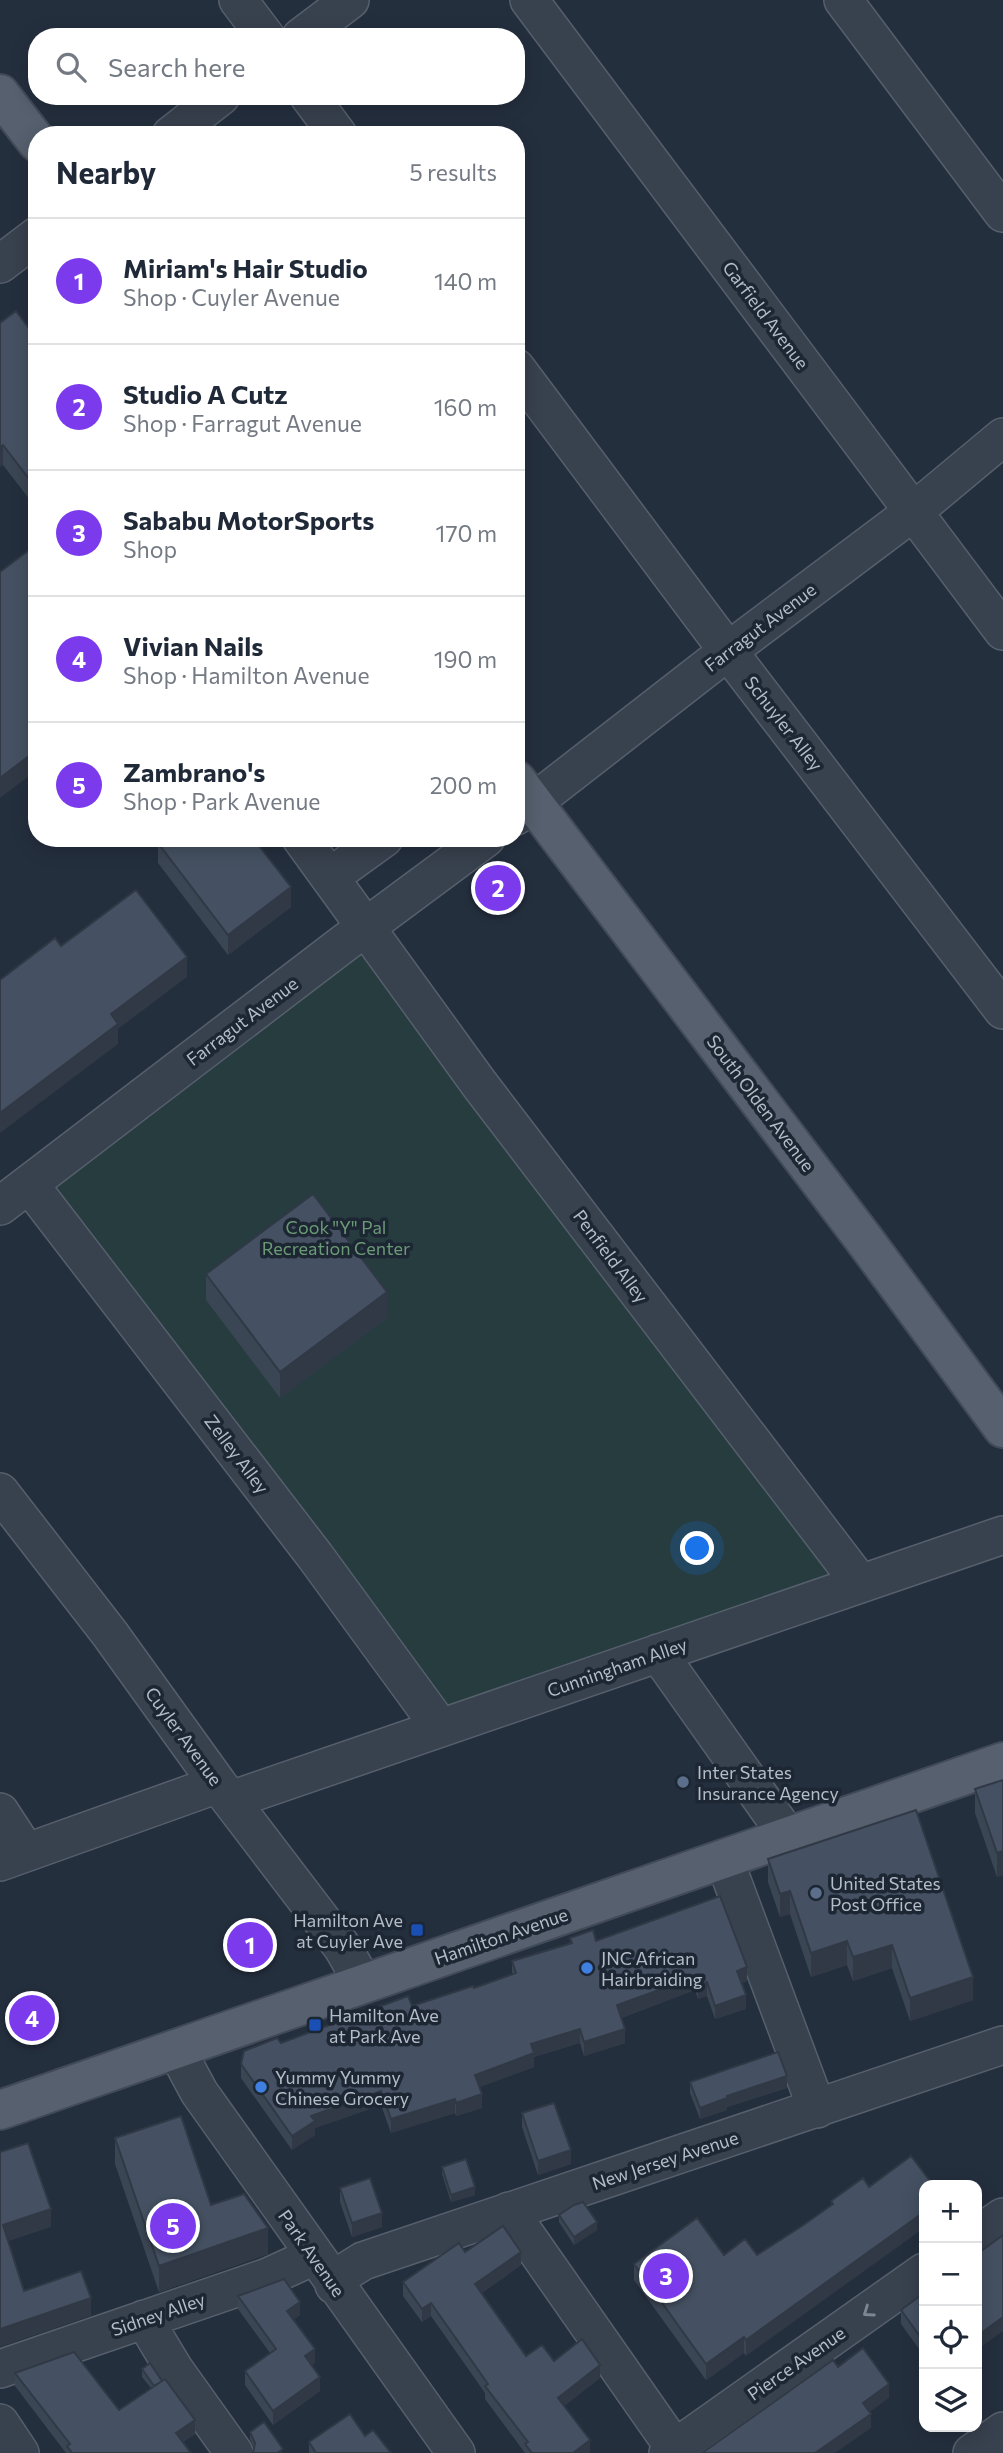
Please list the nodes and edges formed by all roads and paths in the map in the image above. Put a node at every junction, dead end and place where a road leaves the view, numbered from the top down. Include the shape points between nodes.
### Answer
1 (238, 0) edge
2 (351, 0) edge
3 (529, 0) edge
4 (843, 0) edge
5 (259, 28) edge
6 (313, 28) edge
7 (0, 94) edge
8 (209, 105) edge
9 (316, 105) edge
10 (183, 126) edge
11 (331, 126) edge
12 (28, 130) edge
13 (1003, 213) edge
14 (28, 243) edge
15 (0, 264) edge
16 (525, 380) edge
17 (1003, 437) edge
18 (913, 512) junction
19 (1003, 631) edge
20 (728, 651) junction
21 (525, 798) edge
22 (525, 804) edge
23 (308, 847) edge
24 (372, 847) edge
25 (474, 847) edge
26 (330, 877) junction
27 (365, 928) junction
28 (1003, 1010) edge
29 (29, 1184) junction
30 (0, 1206) edge
31 (999, 1415) edge
32 (0, 1492) edge
33 (1003, 1535) edge
34 (860, 1583) junction
35 (658, 1653) junction
36 (440, 1727) junction
37 (1003, 1762) edge
38 (225, 1792) junction
39 (0, 1812) edge
40 (787, 1835) junction
41 (13, 1857) edge
42 (724, 1859) junction
43 (363, 1983) junction
44 (1003, 2045) edge
45 (176, 2049) junction
46 (817, 2109) junction
47 (0, 2110) edge
48 (509, 2211) junction
49 (1003, 2217) edge
50 (982, 2232) edge
51 (314, 2256) junction
52 (919, 2276) edge
53 (334, 2285) junction
54 (144, 2319) junction
55 (0, 2369) edge
56 (0, 2423) edge
57 (1003, 2431) edge
58 (673, 2451) edge
59 (20, 2453) edge
60 (233, 2453) edge
61 (456, 2453) edge
62 (972, 2453) edge

1 - 5 street
2 - 6 street
3 - 18 street, Garfield Avenue
4 - 13 street
7 - 12 main road
8 - 10 street
9 - 11 street
14 - 15 street
16 - 20 street, Schuyler Alley
17 - 18 street, Farragut Avenue
18 - 19 street, Garfield Avenue
18 - 20 street, Farragut Avenue
20 - 21 street, Farragut Avenue
20 - 28 street, Schuyler Alley
22 - 31 main road, South Olden Avenue
23 - 26 street, Penfield Alley
24 - 26 street
25 - 27 street, Farragut Avenue
26 - 27 street, Penfield Alley
27 - 29 street, Farragut Avenue
27 - 34 street, Penfield Alley
29 - 30 street, Farragut Avenue
29 - 36 street, Zelley Alley via 316,1556
32 - 38 street, Cuyler Avenue
33 - 34 street, Cunningham Alley
34 - 35 street, Cunningham Alley
35 - 36 street, Cunningham Alley
35 - 40 street
36 - 38 street, Cunningham Alley
37 - 40 main road, Hamilton Avenue
38 - 41 street, Cunningham Alley
38 - 43 street, Cuyler Avenue via 343,1948
39 - 41 street
40 - 42 main road, Hamilton Avenue
42 - 43 main road, Hamilton Avenue
42 - 46 street
43 - 45 main road, Hamilton Avenue
44 - 46 street, New Jersey Avenue
45 - 47 main road, Hamilton Avenue
45 - 51 street, Park Avenue via 199,2092
46 - 48 street, New Jersey Avenue
48 - 53 street, New Jersey Avenue via 363,2261
48 - 58 street
49 - 50 street
51 - 53 street, Park Avenue
51 - 54 street, Sidney Alley via 268,2277
52 -> 58 street, Pierce Avenue
53 - 61 street, Park Avenue
54 - 55 street, Sidney Alley
54 - 60 street
56 - 59 street
57 - 62 street

